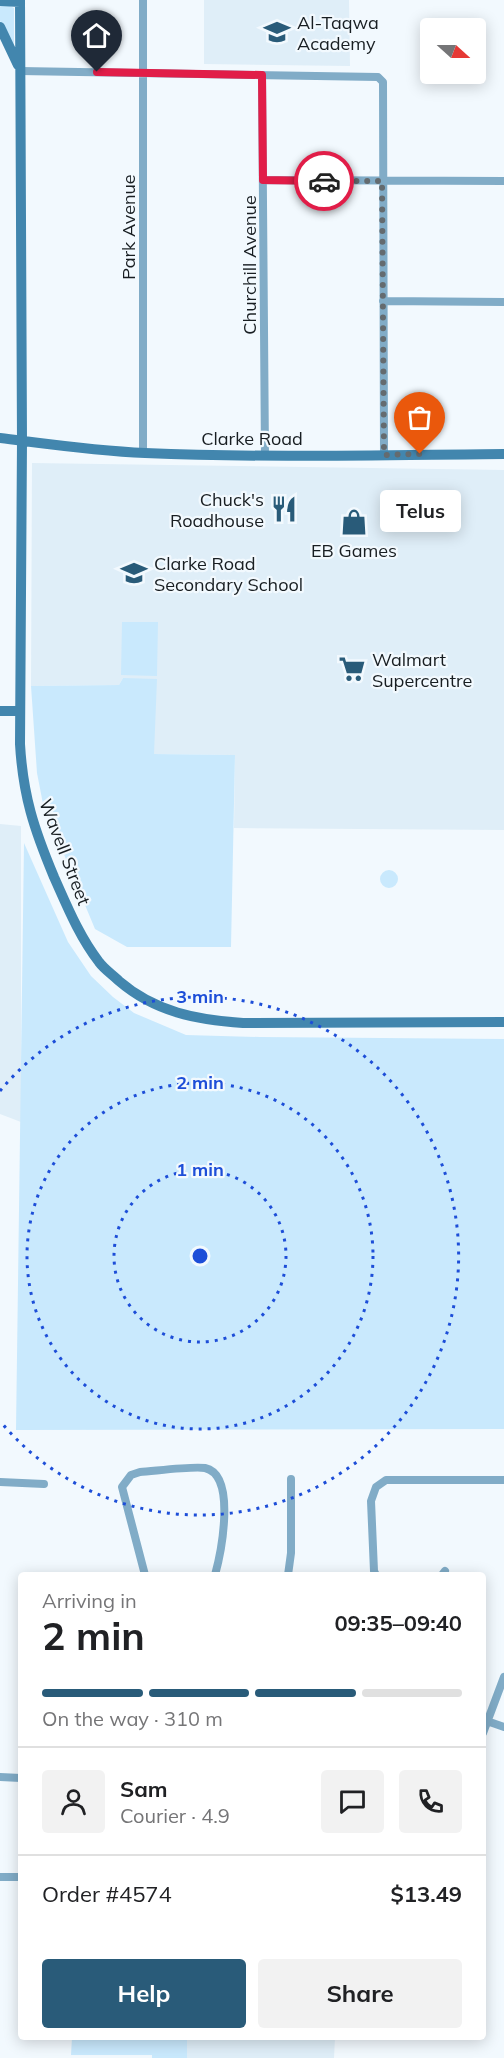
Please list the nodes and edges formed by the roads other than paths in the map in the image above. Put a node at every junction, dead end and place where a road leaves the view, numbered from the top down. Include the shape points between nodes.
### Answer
1 (143, 0) edge
2 (0, 1) edge
3 (20, 1) edge
4 (0, 27) edge
5 (20, 71) junction
6 (143, 73) junction
7 (262, 75) junction
8 (263, 180) junction
9 (382, 181) junction
10 (504, 181) edge
11 (383, 301) junction
12 (504, 302) edge
13 (0, 438) edge
14 (22, 441) junction
15 (143, 453) junction
16 (504, 454) edge
17 (384, 455) junction
18 (265, 456) junction
19 (0, 711) edge
20 (20, 711) junction
21 (504, 1022) edge
22 (291, 1479) dead end
23 (504, 1480) edge
24 (0, 1482) edge
25 (44, 1484) dead end
26 (144, 1572) edge
27 (216, 1572) edge
28 (288, 1572) edge
29 (375, 1572) edge
30 (504, 1677) edge
31 (486, 1718) edge
32 (486, 1720) edge
33 (504, 1727) edge
34 (0, 1777) edge
35 (18, 1778) edge
36 (0, 1876) edge
37 (18, 1877) edge

1 - 6 street, Park Avenue
2 - 3 street
3 - 5 street, Wavell Street
4 - 5 street
5 - 6 street
5 - 14 street, Wavell Street
6 - 7 street
6 - 15 street, Park Avenue
7 - 8 street, Churchill Avenue
7 - 9 street via 378,77 383,82
8 - 9 street
8 - 18 street, Churchill Avenue
9 - 10 street
9 - 11 street
11 - 12 street
11 - 17 street
13 - 14 street, Clarke Road
14 - 15 street, Clarke Road
14 - 20 street, Wavell Street
15 - 18 street, Clarke Road
16 - 17 street, Clarke Road
17 - 18 street, Clarke Road
19 - 20 street
20 - 21 street, Wavell Street via 21,771 28,810 43,850 82,937 100,964 129,989 154,1005 208,1021
22 - 28 street
23 - 29 street via 386,1480 376,1487 371,1500
24 - 25 street
26 - 27 street via 122,1486 131,1475 140,1472 205,1468 220,1478 224,1489 222,1550
30 - 31 street
32 - 33 street
34 - 35 street
36 - 37 street

